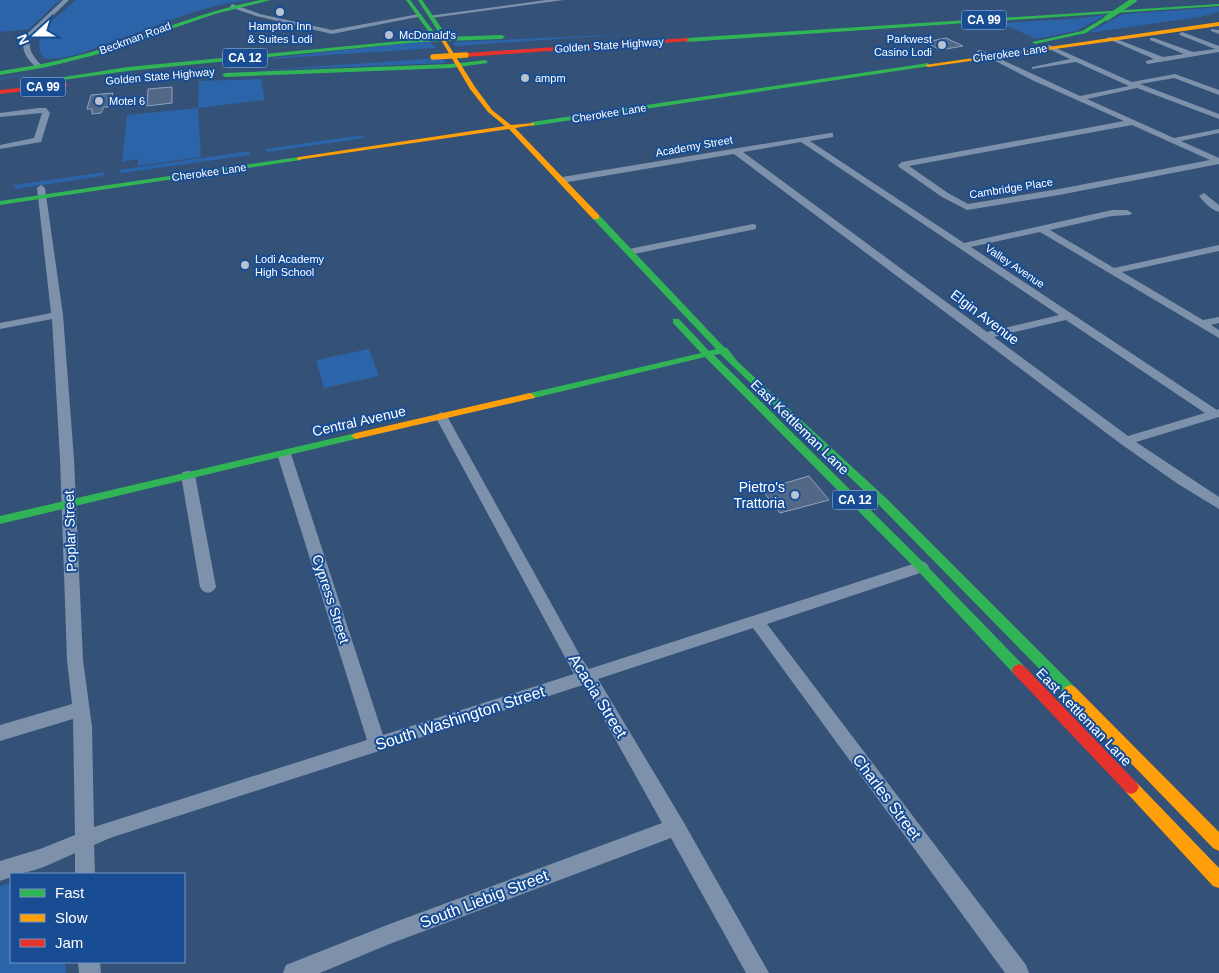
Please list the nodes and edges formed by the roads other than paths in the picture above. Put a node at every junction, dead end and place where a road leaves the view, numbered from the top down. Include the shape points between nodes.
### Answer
1 (66, 0) edge
2 (269, 0) edge
3 (561, 0) edge
4 (1134, 0) edge
5 (1208, 0) edge
6 (413, 1) edge
7 (1219, 5) edge
8 (232, 6) junction
9 (426, 15) junction
10 (1219, 18) edge
11 (1217, 29) edge
12 (737, 30) junction
13 (617, 33) dead end
14 (1182, 34) dead end
15 (441, 35) junction
16 (512, 36) dead end
17 (749, 36) junction
18 (1109, 38) junction
19 (1152, 39) dead end
20 (1036, 42) junction
21 (1049, 47) junction
22 (1219, 49) edge
23 (463, 51) junction
24 (979, 51) junction
25 (432, 53) junction
26 (1192, 54) junction
27 (990, 56) junction
28 (1161, 59) junction
29 (1077, 60) junction
30 (1148, 62) dead end
31 (38, 66) junction
32 (459, 66) junction
33 (1034, 68) dead end
34 (0, 73) edge
35 (214, 75) dead end
36 (140, 79) dead end
37 (48, 80) junction
38 (86, 83) junction
39 (0, 85) edge
40 (1135, 85) junction
41 (736, 89) junction
42 (0, 92) edge
43 (1219, 93) edge
44 (1079, 98) junction
45 (0, 115) edge
46 (1219, 117) edge
47 (1133, 122) junction
48 (497, 125) junction
49 (511, 128) junction
50 (1219, 131) edge
51 (830, 135) dead end
52 (802, 140) junction
53 (1174, 140) junction
54 (506, 142) dead end
55 (0, 147) edge
56 (736, 151) junction
57 (1219, 158) edge
58 (562, 180) junction
59 (42, 192) junction
60 (0, 194) edge
61 (1204, 196) dead end
62 (0, 203) edge
63 (1219, 209) edge
64 (1127, 213) dead end
65 (753, 227) dead end
66 (1044, 230) junction
67 (963, 246) junction
68 (1219, 248) edge
69 (629, 252) junction
70 (1113, 271) junction
71 (666, 311) dead end
72 (57, 315) junction
73 (1067, 316) junction
74 (1219, 320) edge
75 (1202, 324) junction
76 (0, 326) edge
77 (1219, 334) edge
78 (985, 336) junction
79 (724, 350) junction
80 (707, 355) junction
81 (1217, 413) edge
82 (441, 416) junction
83 (1126, 441) junction
84 (284, 454) junction
85 (188, 475) junction
86 (68, 504) junction
87 (1219, 504) edge
88 (0, 520) edge
89 (921, 567) junction
90 (208, 587) dead end
91 (756, 621) junction
92 (588, 676) junction
93 (81, 709) junction
94 (0, 733) edge
95 (377, 745) junction
96 (676, 827) junction
97 (84, 840) junction
98 (1219, 843) edge
99 (0, 871) edge
100 (85, 873) edge
101 (1219, 880) edge
102 (294, 973) edge
103 (758, 973) edge
104 (1018, 973) edge

1 - 31 street via 26,42 27,55
2 - 8 main road, Beckman Road
3 - 9 street
4 - 20 main road, bridge via 1084,32
5 - 12 main road, Golden State Highway / CA 99
6 - 9 main road, East Kettleman Lane
7 - 17 main road, Golden State Highway / CA 99
8 - 9 street via 332,32
8 - 31 main road, Beckman Road via 187,18 110,48
9 - 15 main road, East Kettleman Lane via 435,37
10 - 20 main road, Cherokee Lane
11 - 18 main road, Cherokee Lane
12 - 13 main road
12 - 23 main road, Golden State Highway / CA 99
14 - 22 street
15 - 16 main road
15 - 32 main road, East Kettleman Lane / CA 12
15 - 37 main road, CA 12
17 - 23 main road, Golden State Highway / CA 99
17 - 32 main road
18 - 21 main road, Cherokee Lane
18 - 28 street
19 - 26 street
20 - 24 main road, Cherokee Lane
21 - 27 main road, Cherokee Lane
21 - 29 street
22 - 26 street
23 - 25 main road, Golden State Highway / CA 99
24 - 27 street
24 - 41 main road, Cherokee Lane
25 - 37 main road, Golden State Highway / CA 99 via 206,65
25 - 38 main road, Golden State Highway / CA 99
26 - 28 street
27 - 41 main road, Cherokee Lane
27 - 44 street
28 - 30 street
29 - 33 street
29 - 40 street
31 - 34 main road, Beckman Road
32 - 35 main road, CA 12
32 - 48 main road, East Kettleman Lane / CA 12
36 - 38 main road
37 - 39 main road, Golden State Highway / CA 99
38 - 42 main road, Golden State Highway / CA 99
40 - 43 street via 1175,76
40 - 44 street
40 - 46 street
41 - 48 main road, Cherokee Lane
41 - 49 main road, Cherokee Lane
44 - 47 street
45 - 55 street via 43,110 46,113 40,137 33,142
47 - 53 street
47 - 57 street, Cambridge Place via 902,165 967,206 1059,192
48 - 49 main road, East Kettleman Lane / CA 12
48 - 54 main road, East Kettleman Lane / CA 12
48 - 59 main road, Cherokee Lane
49 - 58 main road, East Kettleman Lane / CA 12
50 - 53 street
51 - 52 street, Academy Street
52 - 56 street, Academy Street
52 - 67 street, Valley Avenue
53 - 57 street
56 - 58 street, Academy Street
56 - 78 street, Elgin Avenue
58 - 69 main road, East Kettleman Lane / CA 12
59 - 60 main road, Cherokee Lane
59 - 62 main road, Cherokee Lane
59 - 72 street, Poplar Street
61 - 63 street
64 - 66 street via 1112,213
65 - 69 street
66 - 67 street
66 - 70 street
67 - 73 street, Valley Avenue
68 - 70 street
69 - 79 main road, East Kettleman Lane / CA 12
70 - 75 street
71 - 80 main road, East Kettleman Lane / CA 12
72 - 76 street
72 - 86 street, Poplar Street
73 - 78 street
73 - 81 street, Valley Avenue
74 - 75 street
75 - 77 street
78 - 83 street, Elgin Avenue
79 - 80 main road, Central Avenue
79 - 98 main road, East Kettleman Lane / CA 12 via 792,419 900,519
80 - 82 main road, Central Avenue
80 - 89 main road, East Kettleman Lane / CA 12
81 - 83 street
82 - 84 main road, Central Avenue
82 - 92 street, Acacia Street via 576,664
83 - 87 street, Elgin Avenue
84 - 85 main road, Central Avenue
84 - 95 street, Cypress Street
85 - 86 main road, Central Avenue
85 - 90 street
86 - 88 main road, Central Avenue
86 - 93 street, Poplar Street via 75,660
89 - 91 street, South Washington Street
89 - 101 main road, East Kettleman Lane / CA 12
91 - 92 street, South Washington Street
91 - 104 street, Charles Street
92 - 95 street, South Washington Street
92 - 96 street, Acacia Street
93 - 94 street
93 - 97 street, Poplar Street
95 - 97 street, South Washington Street
96 - 102 street, South Liebig Street
96 - 103 street, Acacia Street
97 - 99 street, South Washington Street
97 - 100 street, Poplar Street

